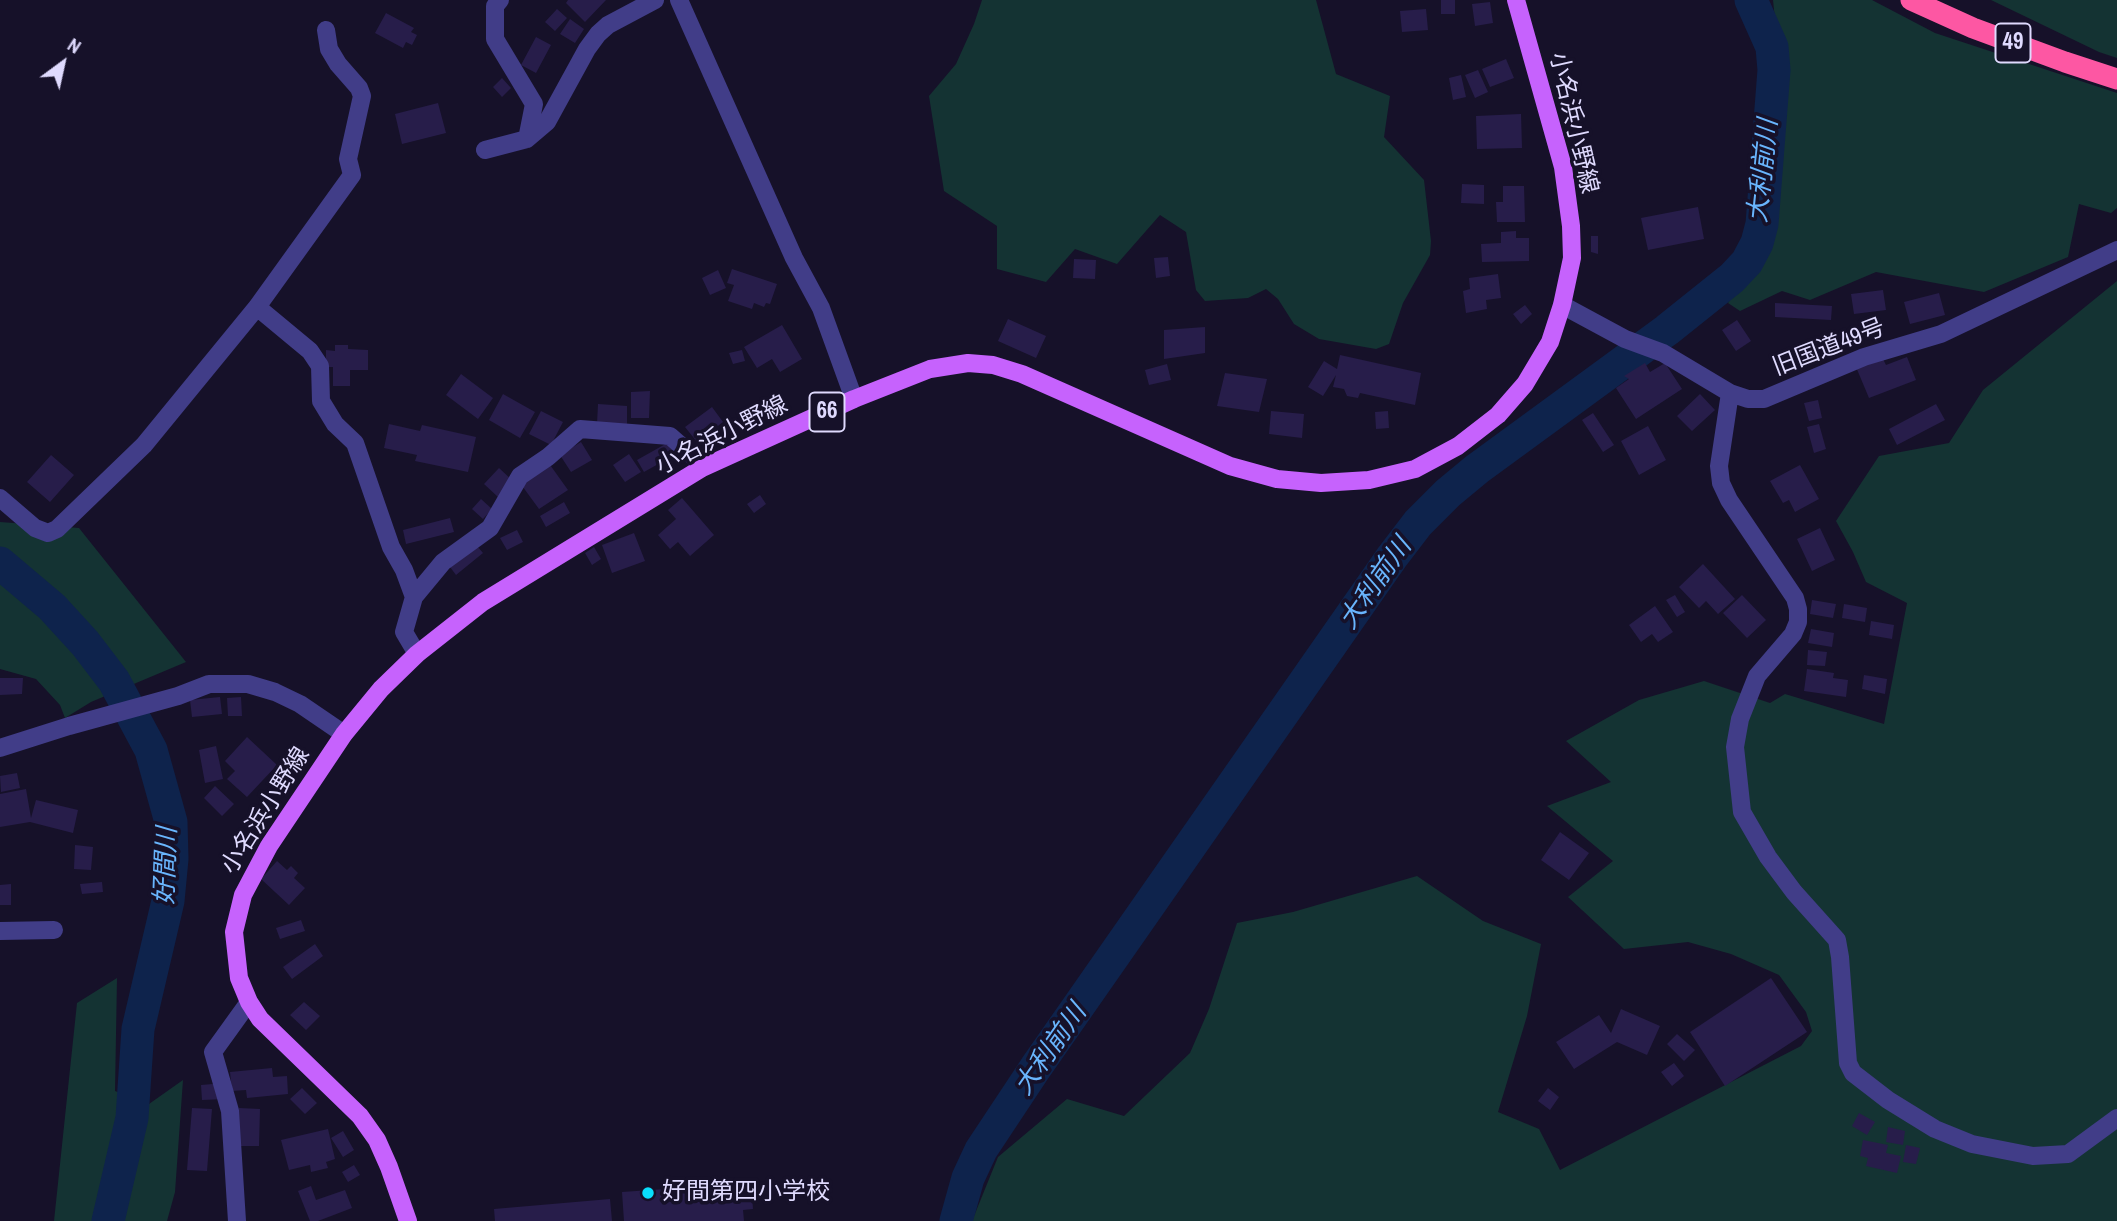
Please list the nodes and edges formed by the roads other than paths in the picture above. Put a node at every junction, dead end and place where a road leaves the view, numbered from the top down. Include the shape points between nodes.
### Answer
1 (500, 0) edge
2 (655, 0) edge
3 (679, 0) edge
4 (1516, 0) edge
5 (1911, 0) edge
6 (326, 30) dead end
7 (2117, 79) edge
8 (527, 139) junction
9 (485, 150) dead end
10 (2117, 250) edge
11 (1562, 305) junction
12 (257, 307) junction
13 (1730, 393) junction
14 (854, 399) junction
15 (702, 468) junction
16 (0, 498) edge
17 (414, 597) junction
18 (417, 654) junction
19 (344, 734) junction
20 (0, 748) edge
21 (54, 930) dead end
22 (0, 931) edge
23 (249, 1002) junction
24 (2117, 1118) edge
25 (237, 1221) edge
26 (408, 1221) edge

1 - 8 street via 495,6 495,39 534,104
2 - 8 street via 598,34 547,122
3 - 14 street via 794,258 821,308
4 - 11 main road, 小名浜小野線 / 66 via 1563,167 1572,258
5 - 7 highway, 49 via 1973,28
6 - 12 street via 329,49 362,96 348,159 352,175
8 - 9 street
10 - 13 street, 旧国道49号 via 1941,334 1864,357 1764,400
11 - 13 street, 旧国道49号
11 - 14 main road, 小名浜小野線 / 66 via 1550,342 1525,384 1498,415 1458,446 1415,468 1369,480 1288,480 1230,466 993,365 968,363 930,369
12 - 16 street via 145,445 57,529 48,533 35,528
12 - 17 street via 310,351 320,366 321,401 335,424 355,443 391,547
13 - 24 street via 1719,466 1721,483 1796,598 1798,609 1793,634 1757,676 1740,719 1735,747 1742,811 1768,857 1837,940 1848,1063 1853,1073 1935,1129 1972,1144 2033,1156 2068,1154
14 - 15 main road, 小名浜小野線 / 66
15 - 17 street via 670,436 580,429 520,476 490,528 443,562
15 - 18 main road, 小名浜小野線 / 66 via 484,602
17 - 18 street via 404,632
18 - 19 main road, 小名浜小野線 / 66
19 - 20 street via 275,692 248,684 209,684
19 - 23 main road, 小名浜小野線 / 66 via 243,895 234,932 239,978
21 - 22 street
23 - 25 street via 213,1052 230,1111
23 - 26 main road, 小名浜小野線 / 66 via 260,1019 360,1116 377,1140

